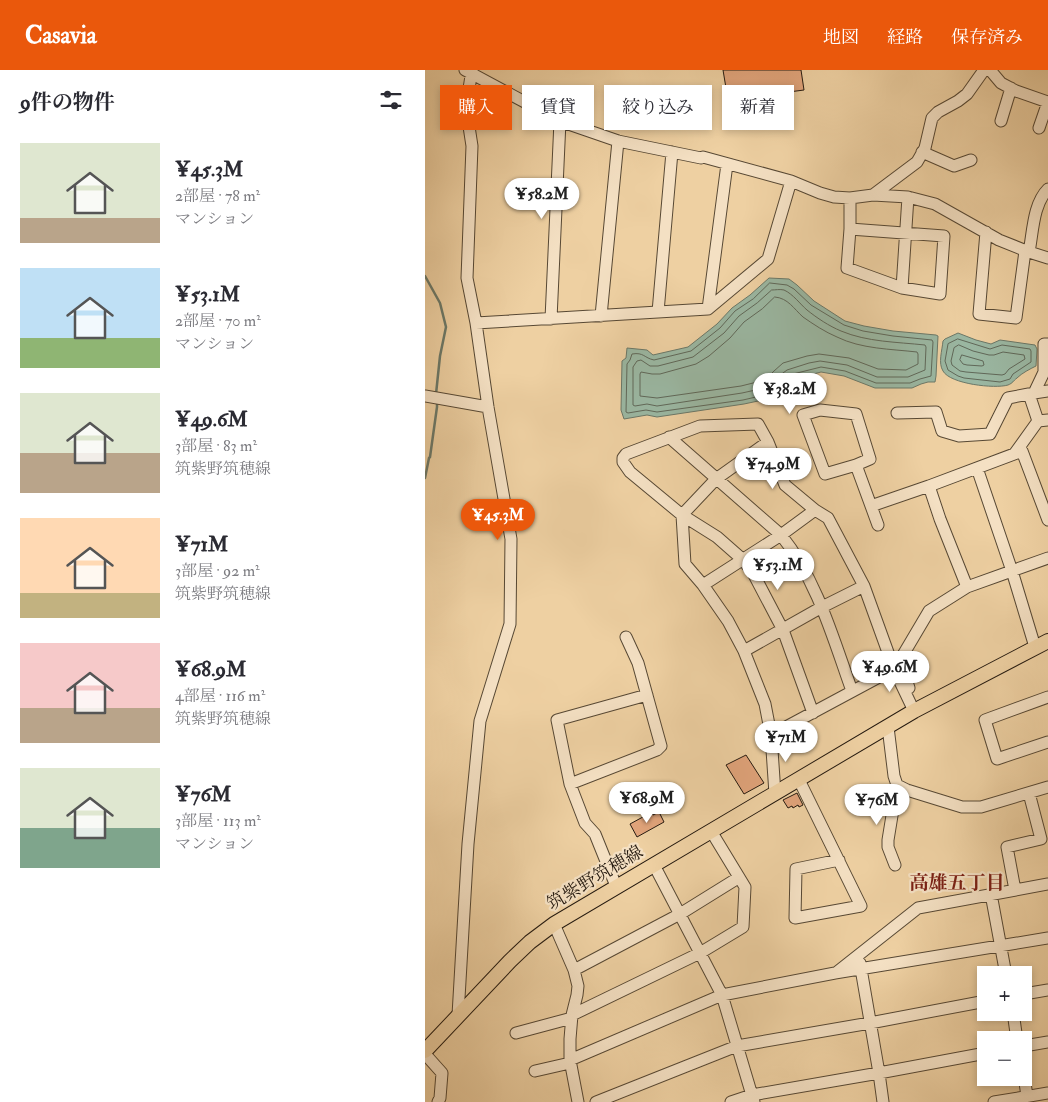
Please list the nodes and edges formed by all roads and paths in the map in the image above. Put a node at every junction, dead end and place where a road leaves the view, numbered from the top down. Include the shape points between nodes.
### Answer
1 (985, 70) edge
2 (990, 70) edge
3 (469, 71) edge
4 (1011, 88) junction
5 (522, 100) edge
6 (1001, 121) dead end
7 (1039, 128) dead end
8 (560, 130) edge
9 (585, 130) edge
10 (618, 142) junction
11 (673, 152) junction
12 (922, 152) junction
13 (971, 160) dead end
14 (727, 164) junction
15 (791, 181) junction
16 (1048, 189) edge
17 (873, 195) junction
18 (907, 197) junction
19 (850, 198) junction
20 (850, 229) junction
21 (905, 232) junction
22 (986, 232) junction
23 (1027, 252) junction
24 (1048, 258) edge
25 (902, 288) junction
26 (708, 309) junction
27 (658, 312) junction
28 (601, 316) junction
29 (551, 319) junction
30 (476, 323) junction
31 (1048, 344) edge
32 (1048, 392) edge
33 (1031, 393) junction
34 (425, 396) edge
35 (488, 407) junction
36 (897, 413) dead end
37 (1043, 421) edge
38 (669, 437) junction
39 (768, 442) junction
40 (1015, 453) junction
41 (856, 465) junction
42 (977, 468) junction
43 (716, 479) junction
44 (929, 486) junction
45 (871, 506) junction
46 (1046, 506) edge
47 (815, 510) junction
48 (682, 515) junction
49 (1048, 520) edge
50 (878, 525) dead end
51 (781, 535) junction
52 (1048, 558) edge
53 (742, 559) junction
54 (1012, 571) junction
55 (703, 585) junction
56 (864, 586) junction
57 (967, 587) junction
58 (822, 607) junction
59 (783, 630) junction
60 (626, 637) dead end
61 (1042, 644) edge
62 (744, 651) junction
63 (893, 669) junction
64 (852, 691) junction
65 (647, 695) junction
66 (1048, 697) edge
67 (913, 708) junction
68 (813, 713) junction
69 (888, 727) junction
70 (771, 735) junction
71 (1048, 742) edge
72 (799, 780) junction
73 (570, 784) junction
74 (897, 785) junction
75 (1048, 787) edge
76 (1029, 792) junction
77 (775, 794) junction
78 (711, 832) junction
79 (839, 860) junction
80 (654, 865) junction
81 (895, 865) dead end
82 (738, 878) junction
83 (1048, 884) edge
84 (617, 886) junction
85 (1015, 890) junction
86 (991, 894) junction
87 (680, 914) junction
88 (554, 924) junction
89 (1048, 938) edge
90 (1000, 945) junction
91 (701, 953) junction
92 (858, 955) junction
93 (1004, 966) edge
94 (574, 970) junction
95 (861, 970) junction
96 (835, 973) junction
97 (1048, 990) edge
98 (1032, 993) edge
99 (722, 994) junction
100 (977, 1003) edge
101 (458, 1015) junction
102 (572, 1017) junction
103 (870, 1023) junction
104 (516, 1033) dead end
105 (1048, 1042) edge
106 (1032, 1045) edge
107 (737, 1046) junction
108 (425, 1053) edge
109 (977, 1054) edge
110 (570, 1062) junction
111 (535, 1071) dead end
112 (879, 1073) junction
113 (1026, 1086) edge
114 (1048, 1093) edge
115 (1027, 1096) junction
116 (753, 1098) edge
117 (438, 1102) edge
118 (579, 1102) edge
119 (596, 1102) edge
120 (731, 1102) edge
121 (883, 1102) edge
122 (995, 1102) edge

1 - 12 street via 967,94 933,118
2 - 4 street via 1001,83
3 - 5 street
3 - 30 street via 466,107 471,146 467,278
4 - 6 street
4 - 7 street via 1048,102
8 - 29 street
9 - 10 street
10 - 11 street
10 - 28 street
11 - 14 street
11 - 27 street
12 - 13 street via 954,166
12 - 17 street via 917,162
14 - 15 street
14 - 26 street
15 - 19 street via 820,193
15 - 26 street via 768,259
16 - 23 street via 1037,209
17 - 18 street
17 - 19 street
18 - 21 street
18 - 22 street via 935,204
19 - 20 street
20 - 21 street
20 - 25 street via 847,268
21 - 25 street
21 - 25 street via 944,236 940,294
22 - 23 street
22 - 23 street via 979,314 1016,318
23 - 24 street
26 - 27 street
27 - 28 street
28 - 29 street
29 - 30 street
30 - 35 street
31 - 33 street via 1044,344 1044,372
32 - 33 street
33 - 36 street via 1008,398 990,434 959,436 942,431 936,412
33 - 37 street
34 - 35 street
35 - 101 street via 511,539 510,624 480,721
37 - 40 street
38 - 39 street via 700,426 758,424
38 - 43 street
38 - 48 street via 626,454 623,462 630,472
39 - 43 street
39 - 47 street via 785,485
40 - 42 street
40 - 46 street via 1022,451
41 - 41 street via 870,459 856,414 820,410 803,415 825,474
41 - 45 street
42 - 44 street
42 - 54 street
43 - 48 street
43 - 51 street
44 - 45 street
44 - 57 street
45 - 50 street
46 - 49 street
47 - 51 street
47 - 56 street via 828,518
48 - 53 street via 717,537
48 - 55 street via 685,564
51 - 53 street
51 - 58 street via 800,562
52 - 54 street
53 - 55 street
53 - 59 street via 756,578
54 - 57 street
54 - 61 street
55 - 62 street
56 - 58 street
56 - 63 street
57 - 67 street via 929,611 900,660
58 - 59 street
58 - 64 street
59 - 62 street
59 - 68 street
60 - 65 street
61 - 67 main road, 筑紫野筑穂線
62 - 70 street via 765,704
63 - 64 street
63 - 67 street
64 - 68 street
65 - 73 street via 661,746
65 - 73 street via 557,720
66 - 71 street via 985,720 997,759
67 - 69 main road, 筑紫野筑穂線
68 - 70 street
69 - 72 main road, 筑紫野筑穂線
69 - 74 street
70 - 77 street
72 - 77 main road, 筑紫野筑穂線
72 - 79 street
73 - 84 street via 585,823 595,834
74 - 76 street via 962,807 981,807
74 - 81 street via 888,840
75 - 76 street
76 - 85 street via 1041,839 1007,847
77 - 78 main road, 筑紫野筑穂線
78 - 80 main road, 筑紫野筑穂線
78 - 82 street
79 - 79 street via 861,906 795,918 796,869
80 - 84 main road, 筑紫野筑穂線
80 - 87 street
82 - 87 street
82 - 91 street via 745,888 743,927
83 - 85 street
84 - 88 main road, 筑紫野筑穂線
85 - 86 street
86 - 90 street
86 - 92 street via 918,908
87 - 91 street
87 - 94 street
88 - 94 street
88 - 101 main road, 筑紫野筑穂線 via 530,942
89 - 90 street
90 - 93 street
90 - 95 street
91 - 99 street
91 - 102 street
92 - 95 street
92 - 96 street
94 - 102 street via 578,991
95 - 96 street
95 - 103 street
96 - 99 street
97 - 98 street
99 - 107 street
99 - 110 street
100 - 103 street
101 - 108 main road, 筑紫野筑穂線
102 - 104 street
102 - 110 street
103 - 107 street
103 - 112 street
105 - 106 street
107 - 116 street
107 - 119 street
108 - 117 street via 442,1073
109 - 112 street
110 - 111 street
110 - 118 street
112 - 116 street
112 - 121 street
113 - 115 street
114 - 115 street
115 - 122 street
116 - 120 street

